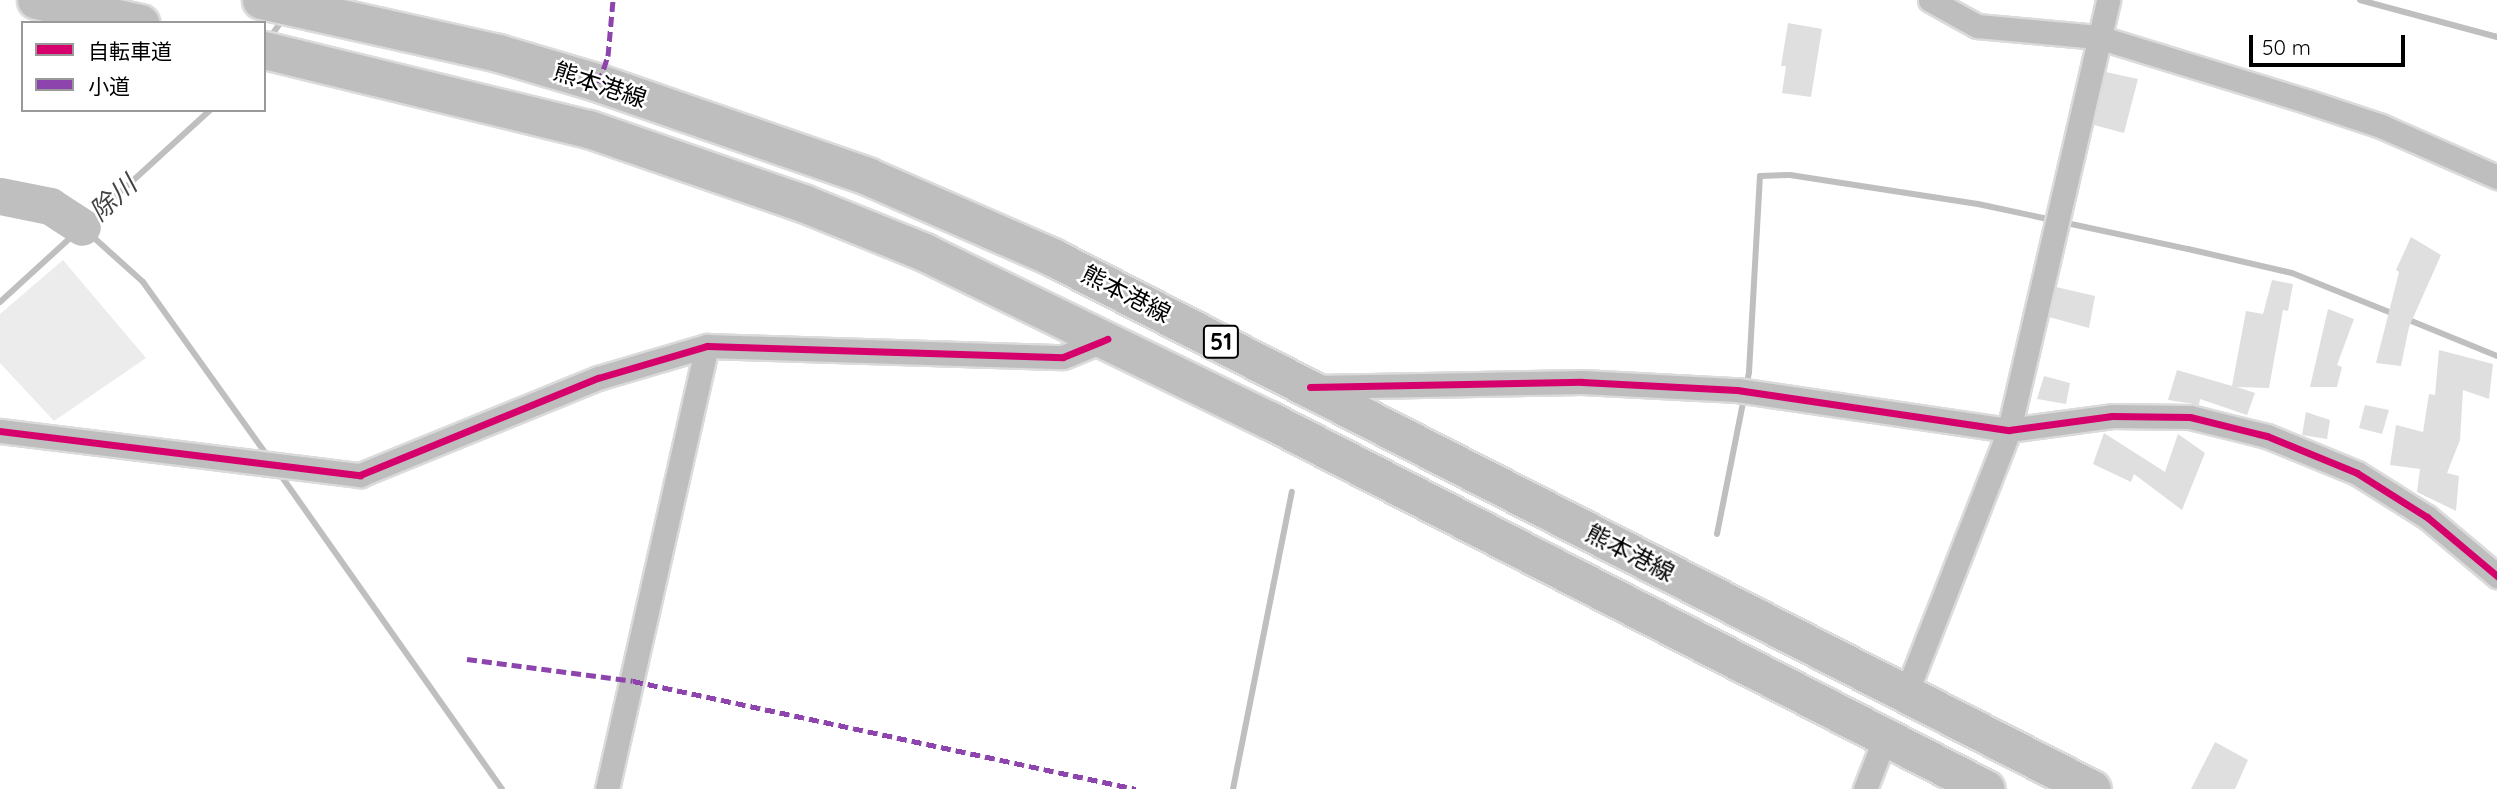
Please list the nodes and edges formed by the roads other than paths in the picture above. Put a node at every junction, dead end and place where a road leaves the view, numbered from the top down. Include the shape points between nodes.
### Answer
1 (36, 0) edge
2 (1930, 0) edge
3 (2108, 0) edge
4 (281, 4) edge
5 (131, 21) edge
6 (2098, 37) junction
7 (485, 50) junction
8 (266, 51) edge
9 (474, 103) junction
10 (2497, 177) edge
11 (1107, 339) junction
12 (707, 346) junction
13 (1310, 387) junction
14 (2009, 430) junction
15 (0, 431) edge
16 (2497, 576) edge
17 (1905, 696) junction
18 (1885, 738) junction
19 (607, 789) edge
20 (1865, 789) edge
21 (1986, 789) edge
22 (2092, 789) edge

1 - 5 main road
2 - 6 street via 1977,26
3 - 6 street
4 - 7 main road, 熊本港線 / 51
6 - 10 street via 2381,126
6 - 14 street
7 - 9 main road
7 - 13 main road, 熊本港線 / 51 via 599,83 867,176 1052,257
8 - 9 main road, 熊本港線 / 51
9 - 11 main road, 熊本港線 / 51 via 589,129 803,203 924,252
11 - 12 street via 1063,357
11 - 18 main road, 熊本港線 / 51
12 - 15 street via 598,378 360,475
12 - 19 street
13 - 14 street via 1582,382 1737,390
13 - 17 main road, 熊本港線 / 51
14 - 16 street via 2112,416 2190,416 2267,436 2357,473 2427,517
14 - 17 street
17 - 22 main road, 熊本港線 / 51
18 - 20 street
18 - 21 main road, 熊本港線 / 51

